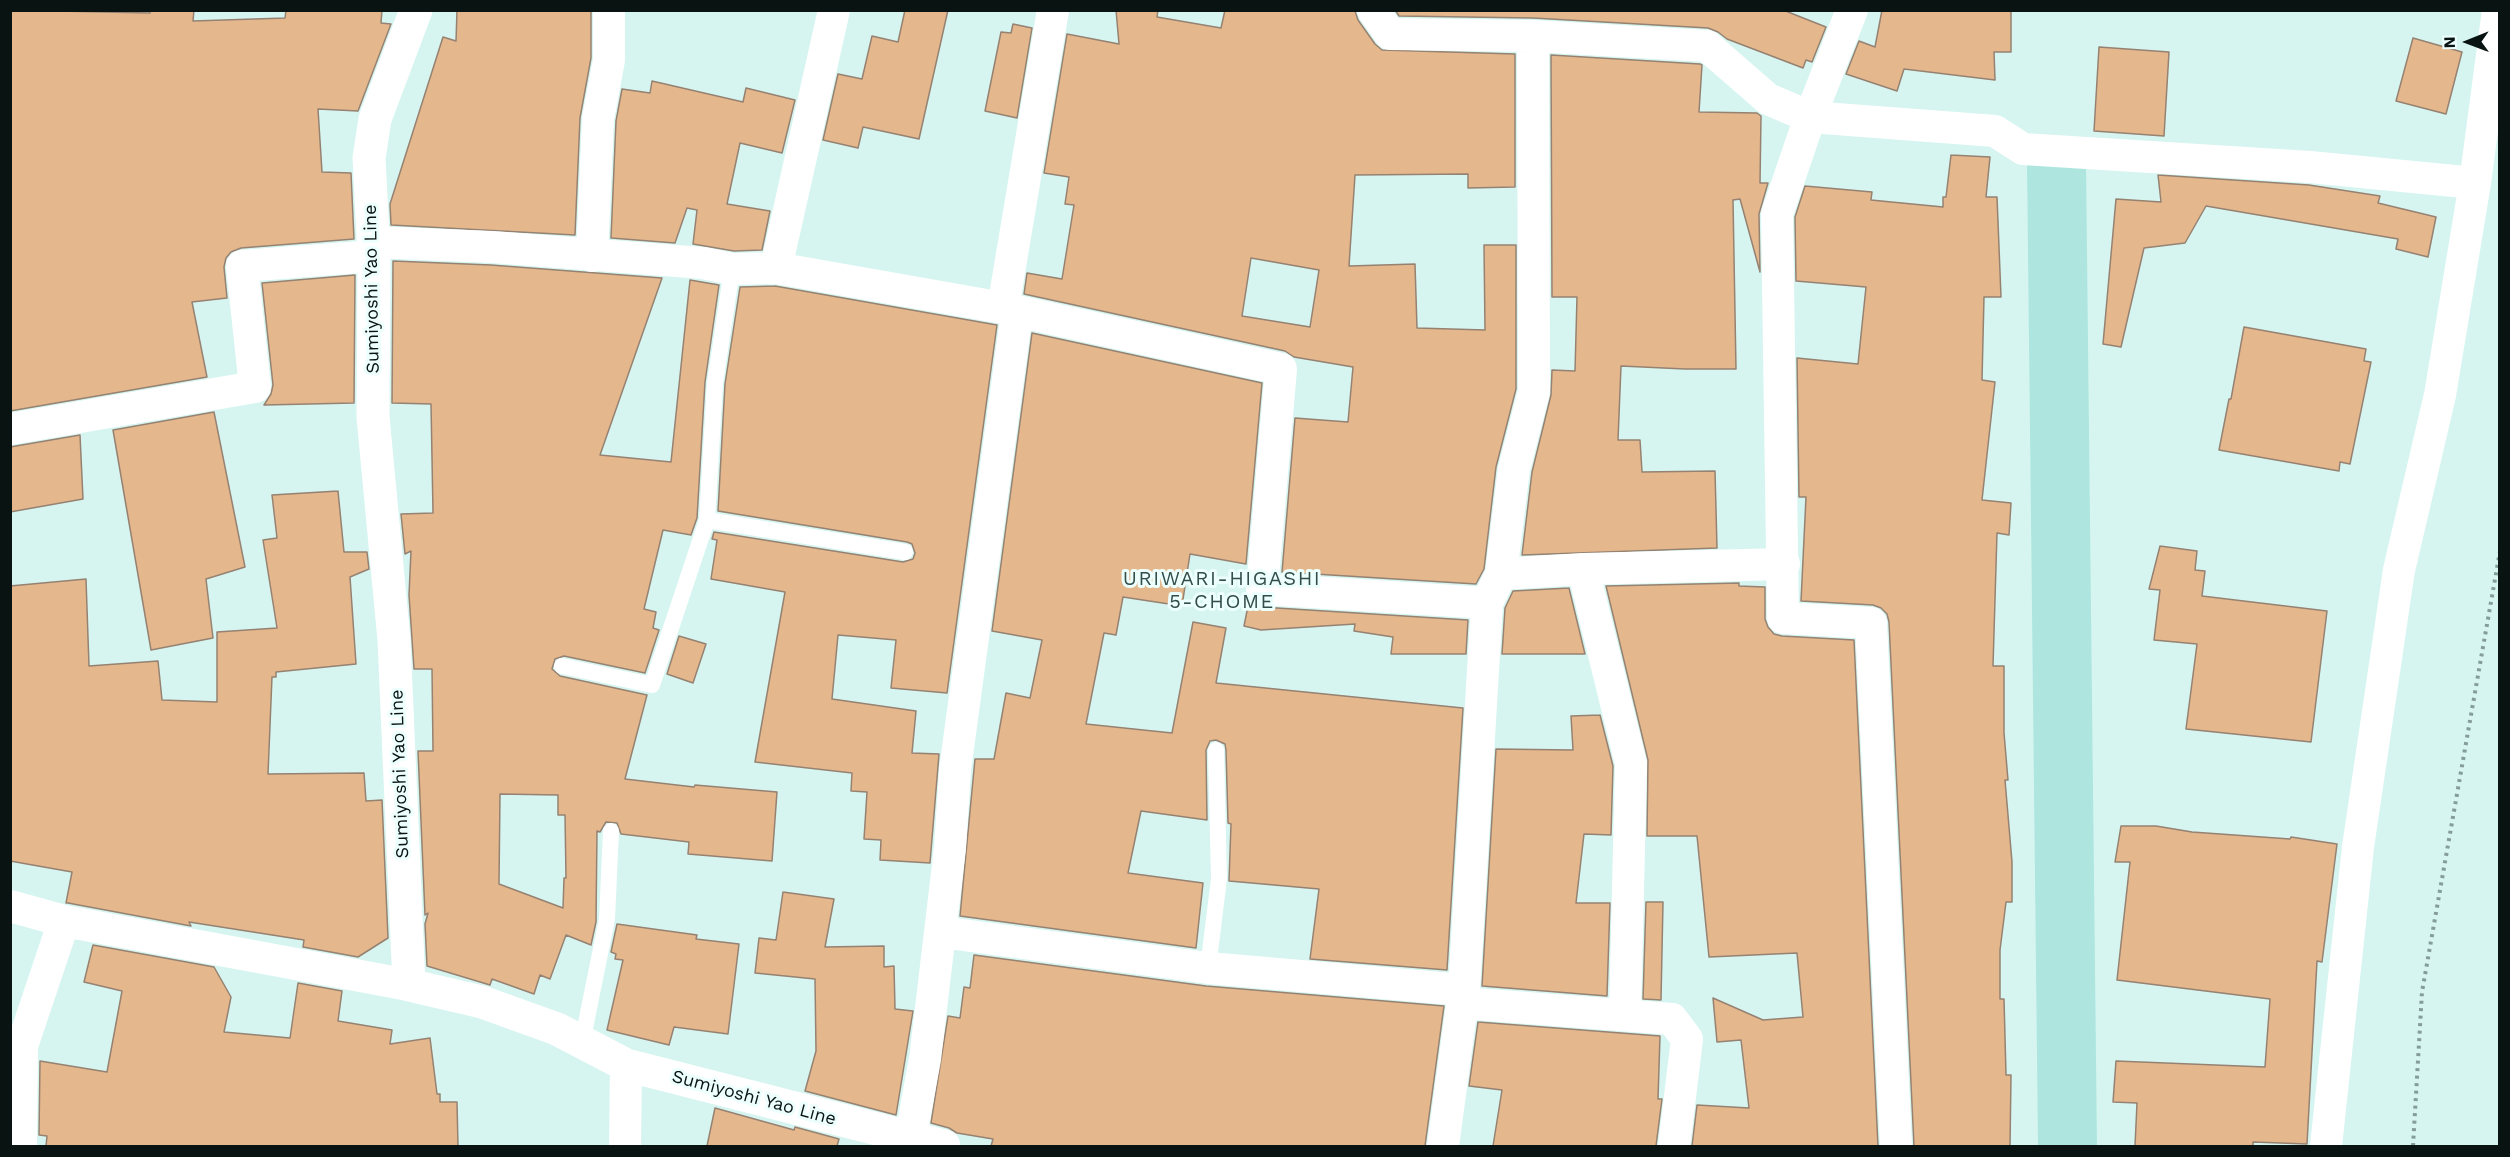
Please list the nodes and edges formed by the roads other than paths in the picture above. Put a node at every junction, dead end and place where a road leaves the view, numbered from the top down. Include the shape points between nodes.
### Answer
1 (416, 10) edge
2 (609, 10) edge
3 (834, 10) edge
4 (1053, 10) edge
5 (1373, 10) edge
6 (1851, 10) edge
7 (2498, 10) edge
8 (1533, 36) junction
9 (1810, 117) junction
10 (2475, 183) junction
11 (374, 249) junction
12 (592, 256) junction
13 (776, 268) junction
14 (732, 269) junction
15 (1010, 310) junction
16 (10, 429) edge
17 (707, 520) junction
18 (904, 552) dead end
19 (1784, 564) junction
20 (1582, 569) junction
21 (1501, 574) junction
22 (1487, 603) junction
23 (562, 666) dead end
24 (1216, 750) dead end
25 (612, 831) dead end
26 (10, 906) edge
27 (64, 921) junction
28 (940, 932) junction
29 (1208, 968) junction
30 (409, 985) junction
31 (1463, 996) junction
32 (1625, 1015) junction
33 (582, 1043) junction
34 (626, 1065) junction
35 (910, 1143) edge
36 (21, 1146) edge
37 (625, 1146) edge
38 (944, 1146) edge
39 (1443, 1146) edge
40 (1674, 1146) edge
41 (1896, 1146) edge
42 (2326, 1146) edge

1 - 11 main road, Sumiyoshi Yao Line via 375,119 369,158
2 - 12 street via 609,60 598,119
3 - 13 street
4 - 15 street
5 - 8 street via 1390,34
6 - 9 street
7 - 10 street
8 - 9 street via 1707,46 1768,99
8 - 21 street via 1534,391 1514,469
9 - 10 street via 1995,131 2023,149 2310,166
9 - 19 street via 1777,214
10 - 42 street via 2440,394 2399,570 2358,847
11 - 12 street via 492,247
11 - 16 street via 242,266 255,387
11 - 30 main road, Sumiyoshi Yao Line via 373,417 394,640
12 - 14 street via 703,263
13 - 14 street
13 - 15 street
14 - 17 lane via 715,383
15 - 22 street via 1281,369 1263,589
15 - 28 street via 955,770
17 - 18 lane
17 - 23 lane via 651,685
19 - 20 street
19 - 41 street via 1783,618 1871,623
20 - 21 street
20 - 32 street via 1631,764
21 - 22 street
22 - 31 street
24 - 29 lane via 1219,879
25 - 33 lane via 607,919
26 - 27 street
27 - 30 street
27 - 36 street via 22,1046
28 - 29 street
28 - 35 street via 925,1059
29 - 31 street
30 - 33 main road, Sumiyoshi Yao Line via 482,1002 557,1029
31 - 32 street
31 - 39 street
32 - 40 street via 1672,1019 1687,1039
33 - 34 main road, Sumiyoshi Yao Line
34 - 35 main road, Sumiyoshi Yao Line
34 - 37 street
35 - 38 main road, Sumiyoshi Yao Line

